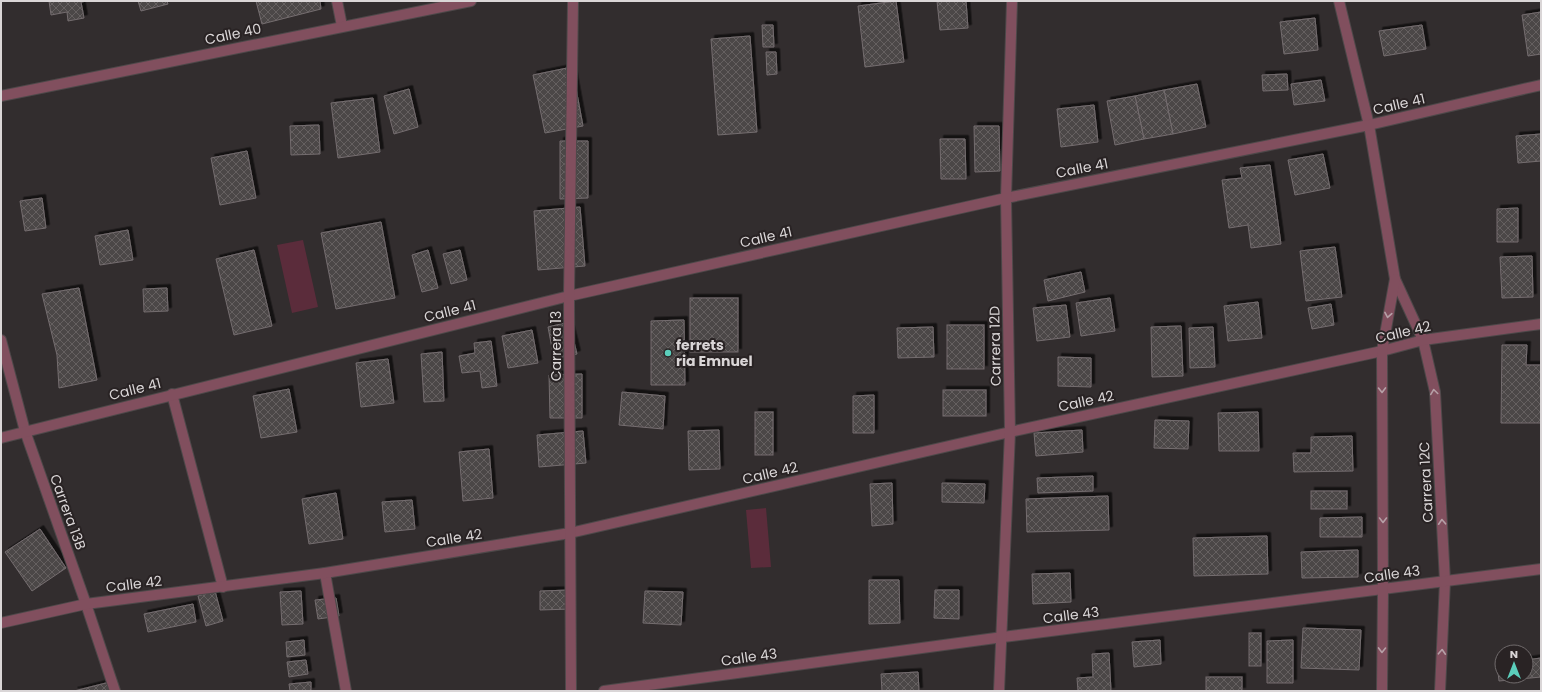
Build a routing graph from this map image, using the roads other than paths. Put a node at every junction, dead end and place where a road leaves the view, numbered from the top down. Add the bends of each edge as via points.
1 (337, 1) edge
2 (471, 1) edge
3 (573, 1) edge
4 (1012, 1) edge
5 (1339, 1) edge
6 (342, 26) junction
7 (1541, 85) edge
8 (1, 96) edge
9 (1369, 125) junction
10 (1006, 198) junction
11 (1395, 279) junction
12 (570, 296) junction
13 (1541, 324) edge
14 (1, 340) edge
15 (1423, 340) junction
16 (1382, 351) junction
17 (172, 394) junction
18 (25, 431) junction
19 (1010, 432) junction
20 (1, 438) edge
21 (570, 533) junction
22 (1541, 570) edge
23 (325, 573) junction
24 (1445, 581) junction
25 (223, 587) junction
26 (1383, 590) junction
27 (86, 604) junction
28 (1, 623) edge
29 (1003, 637) junction
30 (115, 691) edge
31 (346, 691) edge
32 (571, 691) edge
33 (604, 691) edge
34 (999, 691) edge
35 (1382, 691) edge
36 (1440, 691) edge

1 - 6 street
2 - 6 street, Calle 40
3 - 12 street, Carrera 13
4 - 10 street, Carrera 12D
5 - 9 street, Carrera 12C
6 - 8 street, Calle 40
7 - 9 street, Calle 41
9 - 10 street, Calle 41
9 - 11 street, Carrera 12C
10 - 12 street, Calle 41
10 - 19 street, Carrera 12D
11 - 15 street, Carrera 12C
11 -> 16 street, Carrera 12C
12 - 17 street, Calle 41
12 - 21 street, Carrera 13
13 - 15 street, Calle 42
14 - 18 street, Carrera 13B
15 - 16 street, Calle 42
24 -> 15 street, Carrera 12C via 1435,392
16 - 19 street, Calle 42
16 -> 26 street, Carrera 12C
17 - 18 street, Calle 41
17 - 25 street
18 - 20 street, Calle 41
18 - 27 street, Carrera 13B
19 - 21 street, Calle 42
19 - 29 street, Carrera 12D
21 - 23 street, Calle 42
21 - 32 street, Carrera 13
22 - 24 street, Calle 43
23 - 25 street, Calle 42
23 - 31 street
24 - 26 street, Calle 43
36 -> 24 street, Carrera 12C
25 - 27 street, Calle 42
26 - 29 street, Calle 43
26 -> 35 street, Carrera 12C
27 - 28 street, Calle 42
27 - 30 street, Carrera 13B
29 - 33 street, Calle 43
29 - 34 street, Carrera 12D

